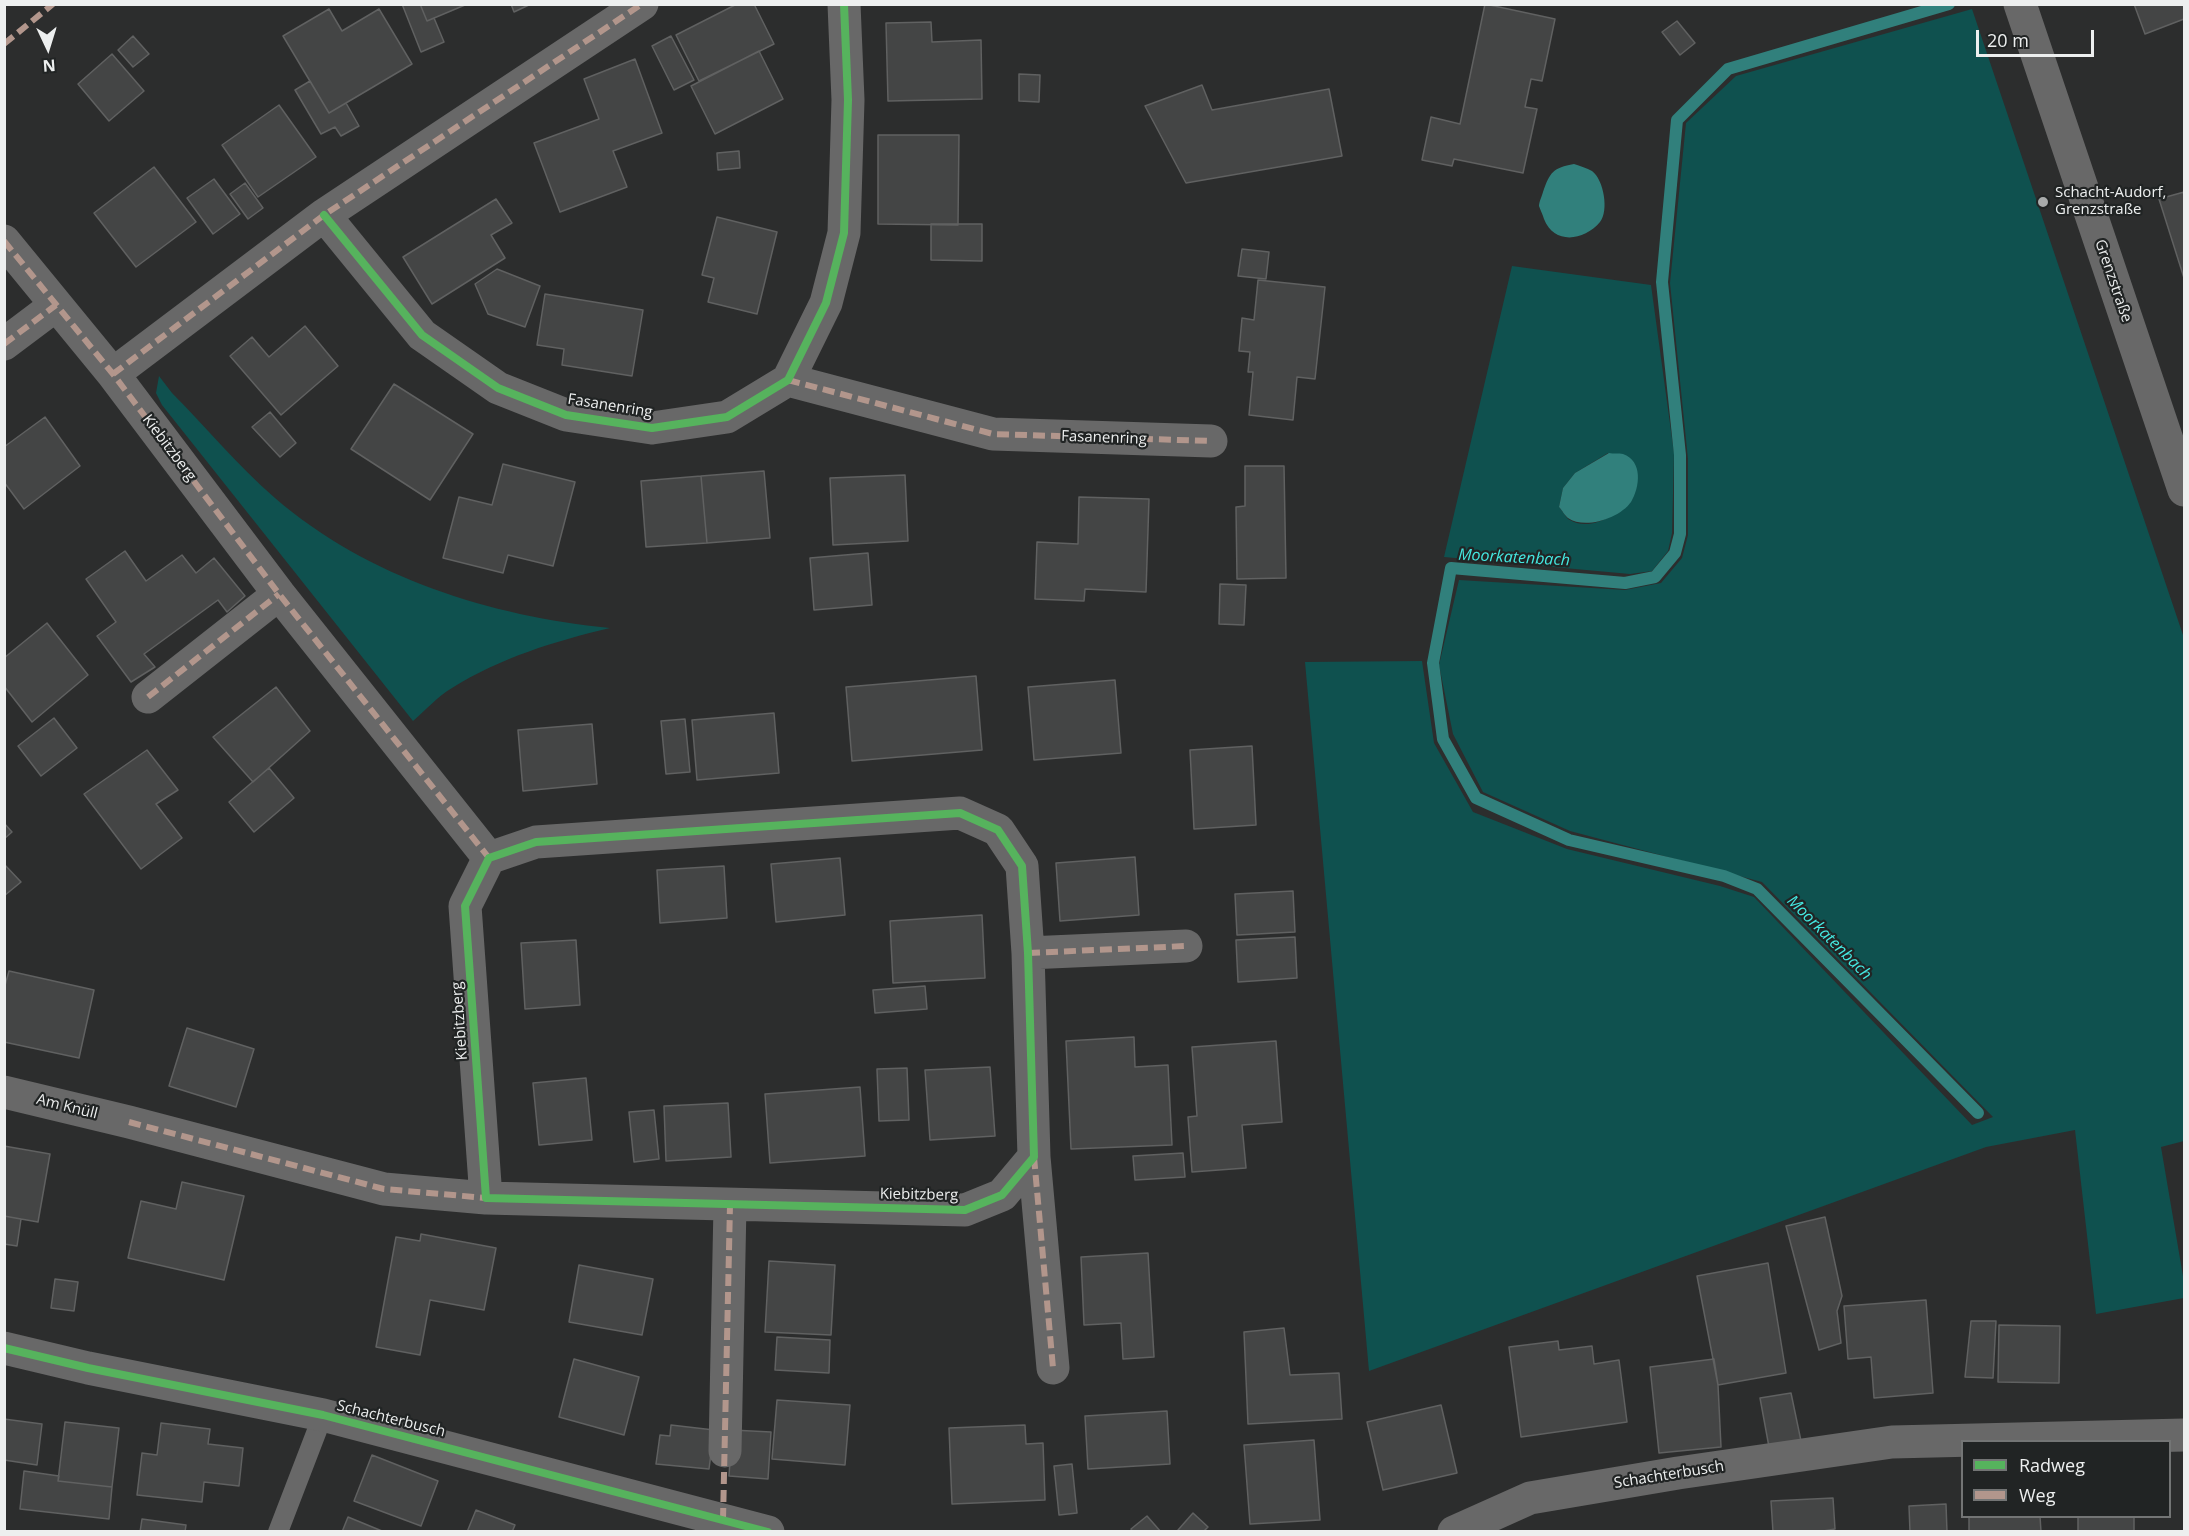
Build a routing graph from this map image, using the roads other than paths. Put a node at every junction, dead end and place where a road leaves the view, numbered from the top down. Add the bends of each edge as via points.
1 (642, 4) edge
2 (844, 4) edge
3 (2020, 4) edge
4 (324, 215) junction
5 (4, 241) edge
6 (56, 305) junction
7 (4, 344) edge
8 (113, 374) junction
9 (788, 380) junction
10 (1211, 441) dead end
11 (2184, 490) edge
12 (279, 594) junction
13 (148, 697) dead end
14 (489, 858) junction
15 (1186, 946) dead end
16 (1028, 953) junction
17 (4, 1092) edge
18 (129, 1122) joint
19 (1034, 1157) junction
20 (486, 1198) junction
21 (730, 1205) junction
22 (4, 1348) edge
23 (1053, 1368) dead end
24 (324, 1415) junction
25 (2184, 1435) edge
26 (1961, 1440) edge
27 (1975, 1440) edge
28 (725, 1451) dead end
29 (279, 1532) edge
30 (768, 1532) edge
31 (1454, 1532) edge

1 - 4 street
2 - 9 street via 848,111 844,232 826,303
3 - 11 street, Grenzstraße
4 - 8 street
4 - 9 street, Fasanenring via 422,335 498,388 566,415 652,428 727,417
5 - 6 street, Kiebitzberg
6 - 7 street
6 - 8 street, Kiebitzberg
8 - 12 street, Kiebitzberg
9 - 10 street, Fasanenring via 993,434
12 - 13 street
12 - 14 street, Kiebitzberg
14 - 16 street via 536,843 960,813 998,830 1022,866
14 - 20 street, Kiebitzberg via 465,906
15 - 16 street
16 - 19 street
17 - 18 street, Am Knüll
18 - 20 street, Kiebitzberg via 384,1189
19 - 21 street, Kiebitzberg via 1002,1195 965,1210
19 - 23 street
20 - 21 street, Kiebitzberg
21 - 28 street
22 - 24 street, Schachterbusch
24 - 29 lane
24 - 30 street, Schachterbusch
25 - 27 street, Schachterbusch
26 - 31 street, Schachterbusch via 1892,1442 1530,1498

